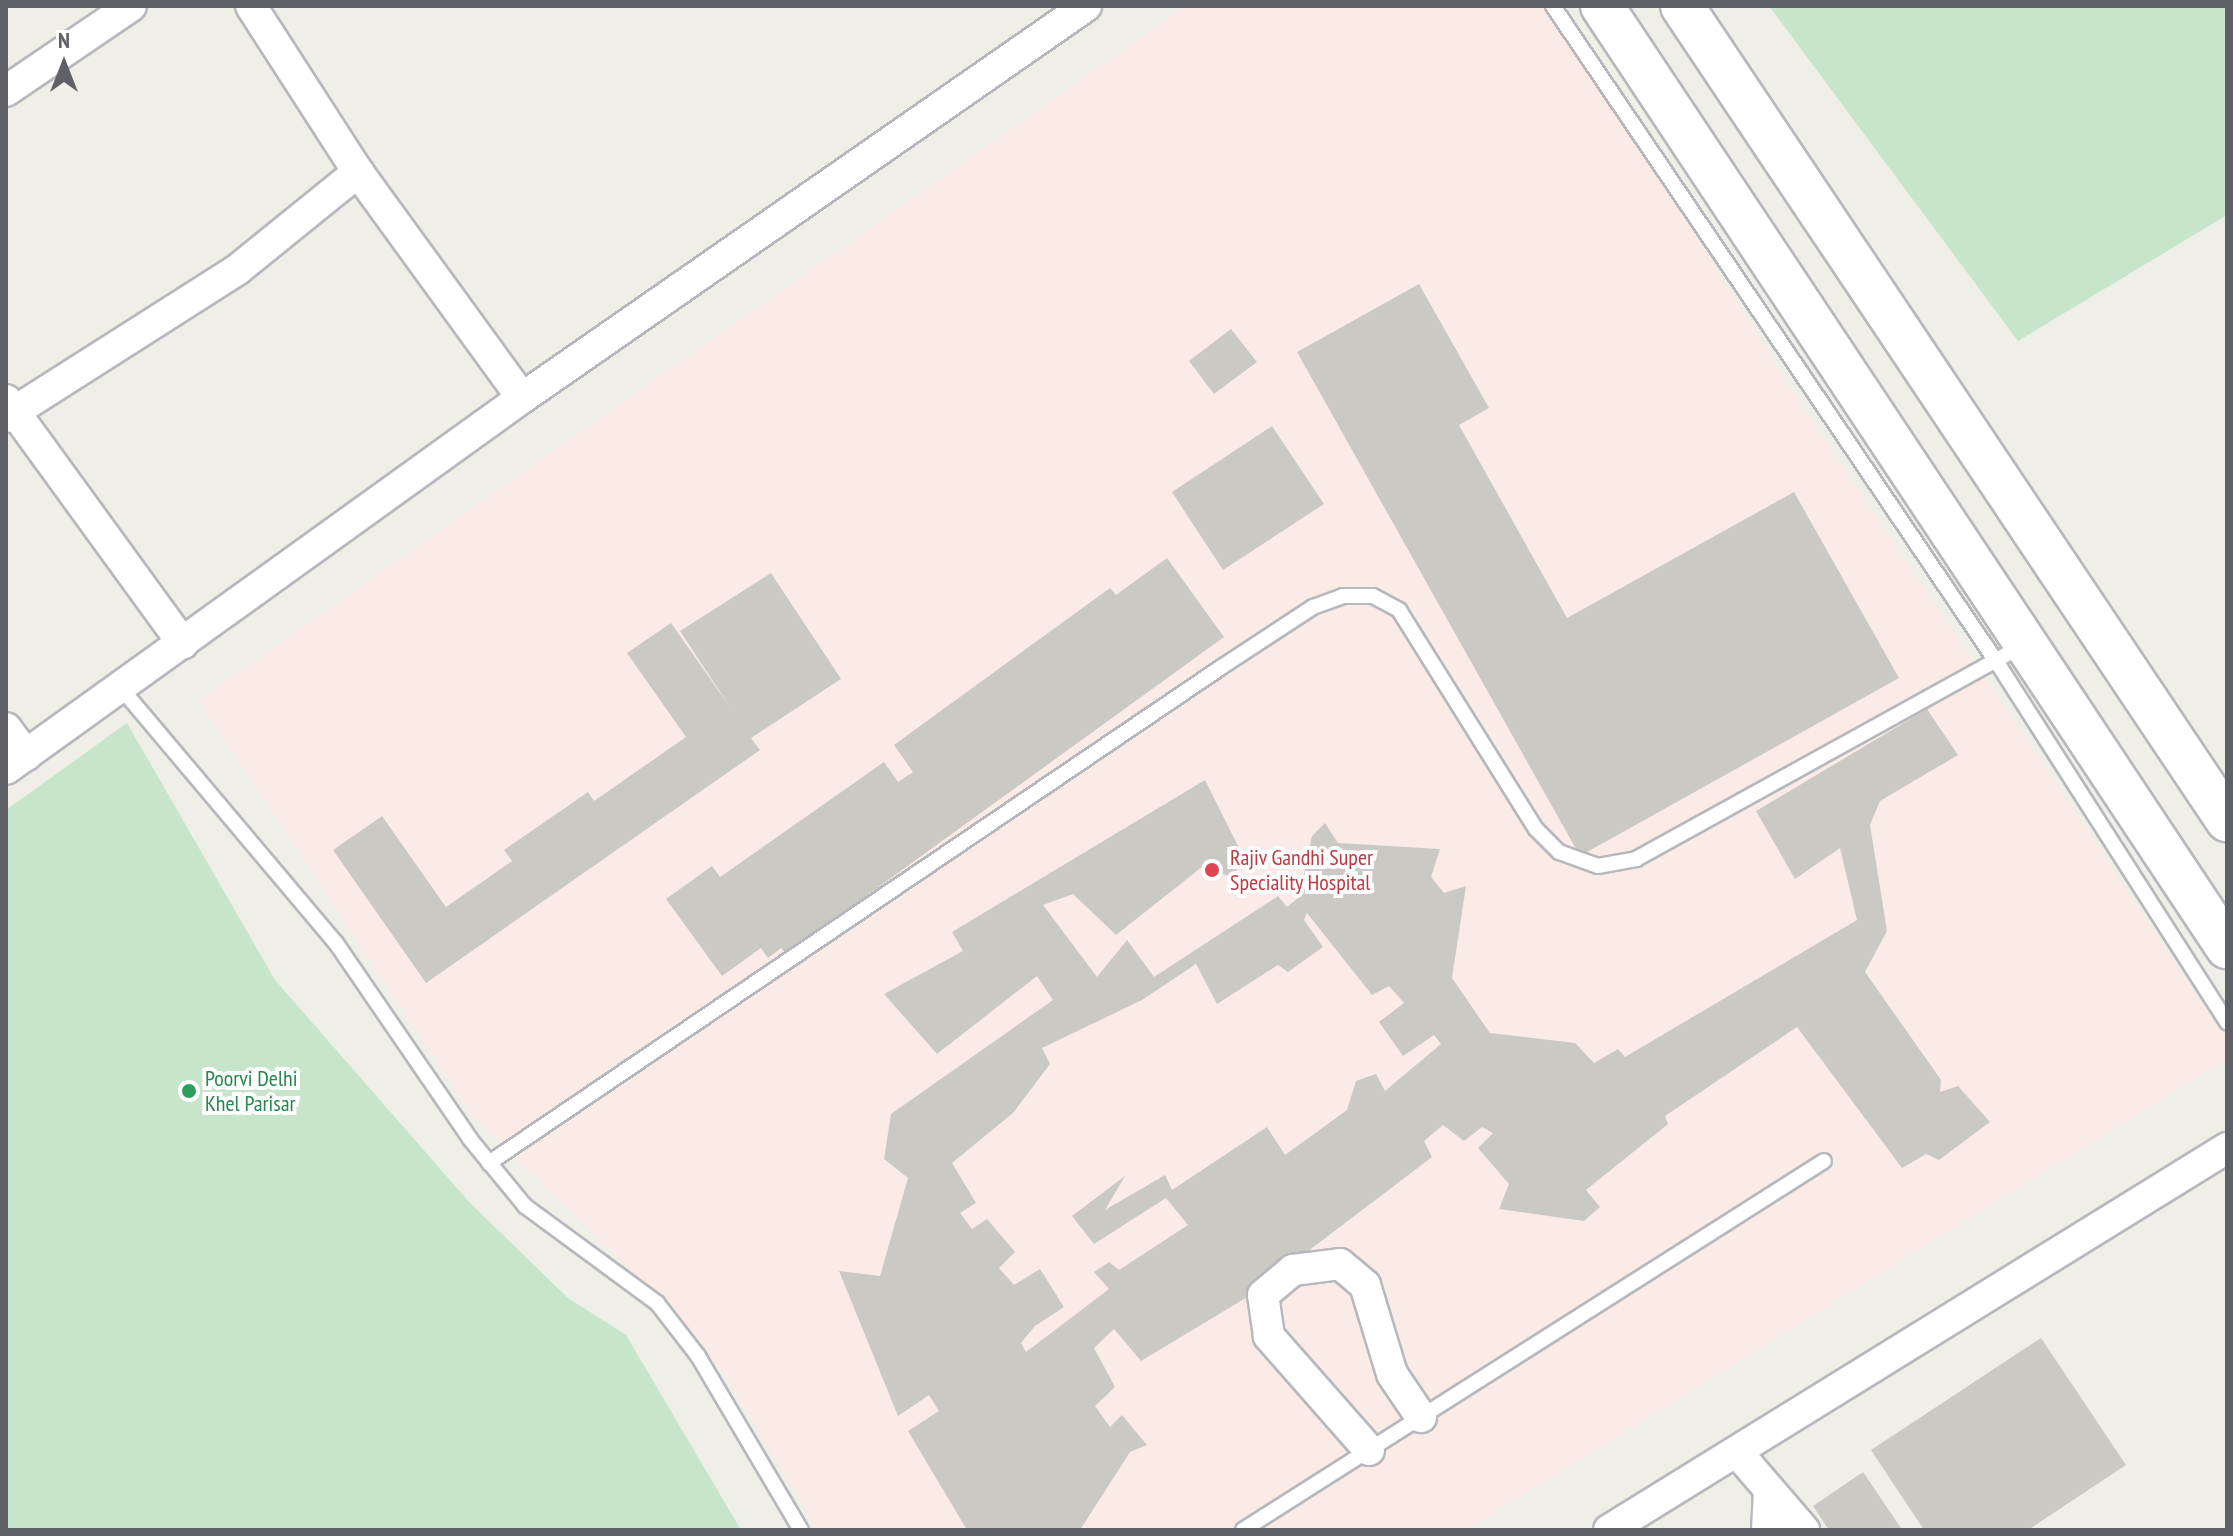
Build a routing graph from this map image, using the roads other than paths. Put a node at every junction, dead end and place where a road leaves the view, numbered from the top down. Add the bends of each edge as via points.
1 (131, 6) edge
2 (251, 6) edge
3 (1086, 6) edge
4 (1553, 6) edge
5 (1602, 6) edge
6 (1682, 6) edge
7 (6, 91) edge
8 (358, 172) junction
9 (522, 398) junction
10 (9, 410) edge
11 (183, 644) junction
12 (2011, 652) junction
13 (121, 688) junction
14 (6, 728) edge
15 (16, 762) edge
16 (2227, 820) edge
17 (2227, 947) edge
18 (2227, 1022) edge
19 (2227, 1148) edge
20 (1824, 1161) dead end
21 (489, 1163) junction
22 (1421, 1417) junction
23 (1369, 1450) junction
24 (1737, 1452) junction
25 (1769, 1490) junction
26 (801, 1530) edge
27 (1243, 1530) edge
28 (1609, 1530) edge
29 (1767, 1530) edge
30 (1804, 1530) edge

1 - 7 street
2 - 8 street
3 - 9 street
4 - 12 lane
5 - 12 main road
6 - 16 main road
8 - 9 street
8 - 10 street via 237,270
9 - 11 street
10 - 11 street
11 - 13 street
12 - 17 main road
12 - 18 lane
12 - 21 lane via 1636,859 1598,866 1559,852 1536,829 1399,610 1373,596 1343,596 1313,607 1220,668
13 - 15 street
13 - 21 lane via 336,943
14 - 15 street
19 - 24 street
20 - 22 lane
21 - 26 lane via 525,1206 657,1303 698,1356
22 - 23 lane
22 - 23 street via 1392,1374 1365,1285 1340,1264 1293,1270 1263,1295 1269,1336
23 - 27 lane
24 - 25 street
24 - 28 street
25 - 29 street
25 - 30 street

